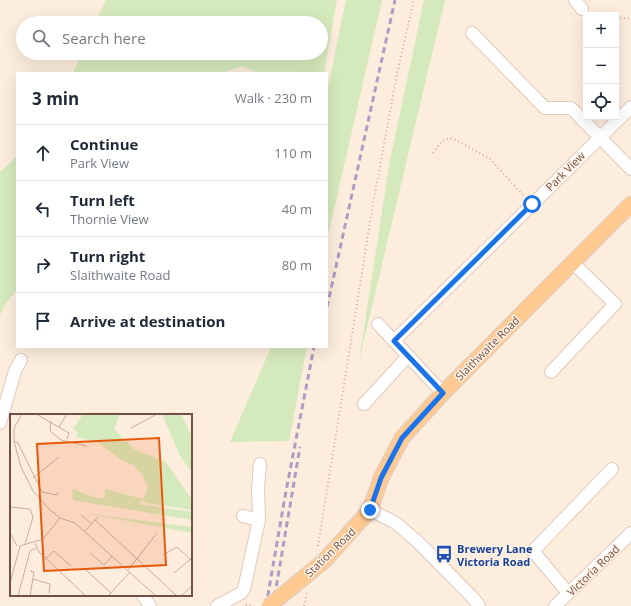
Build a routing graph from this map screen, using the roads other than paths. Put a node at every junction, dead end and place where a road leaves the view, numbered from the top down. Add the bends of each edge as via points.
1 (472, 34) dead end
2 (631, 107) edge
3 (600, 137) junction
4 (631, 169) edge
5 (631, 204) edge
6 (573, 263) junction
7 (378, 324) dead end
8 (394, 341) junction
9 (408, 356) junction
10 (21, 360) dead end
11 (551, 372) dead end
12 (443, 393) junction
13 (364, 404) dead end
14 (0, 422) edge
15 (260, 464) dead end
16 (612, 469) dead end
17 (370, 510) junction
18 (243, 516) dead end
19 (259, 520) junction
20 (631, 533) edge
21 (568, 593) junction
22 (144, 596) edge
23 (150, 606) edge
24 (217, 606) edge
25 (269, 606) edge
26 (479, 606) edge
27 (555, 606) edge

1 - 3 street via 546,108 571,108
2 - 3 street, Park View
3 - 4 street
3 - 8 street, Park View
5 - 6 main road, Slaithwaite Road
6 - 11 street via 615,304
6 - 12 main road, Slaithwaite Road
7 - 8 street
8 - 9 street
9 - 12 street
9 - 13 street
10 - 14 street via 15,371
12 - 17 main road, Slaithwaite Road via 402,438 381,478
15 - 19 street
16 - 21 street via 533,551
17 - 25 main road, Station Road, bridge
17 - 26 street via 396,523 420,544
18 - 19 street
19 - 24 street via 246,584 241,594
20 - 21 street, Victoria Road
21 - 27 street, Victoria Road
22 - 23 street

